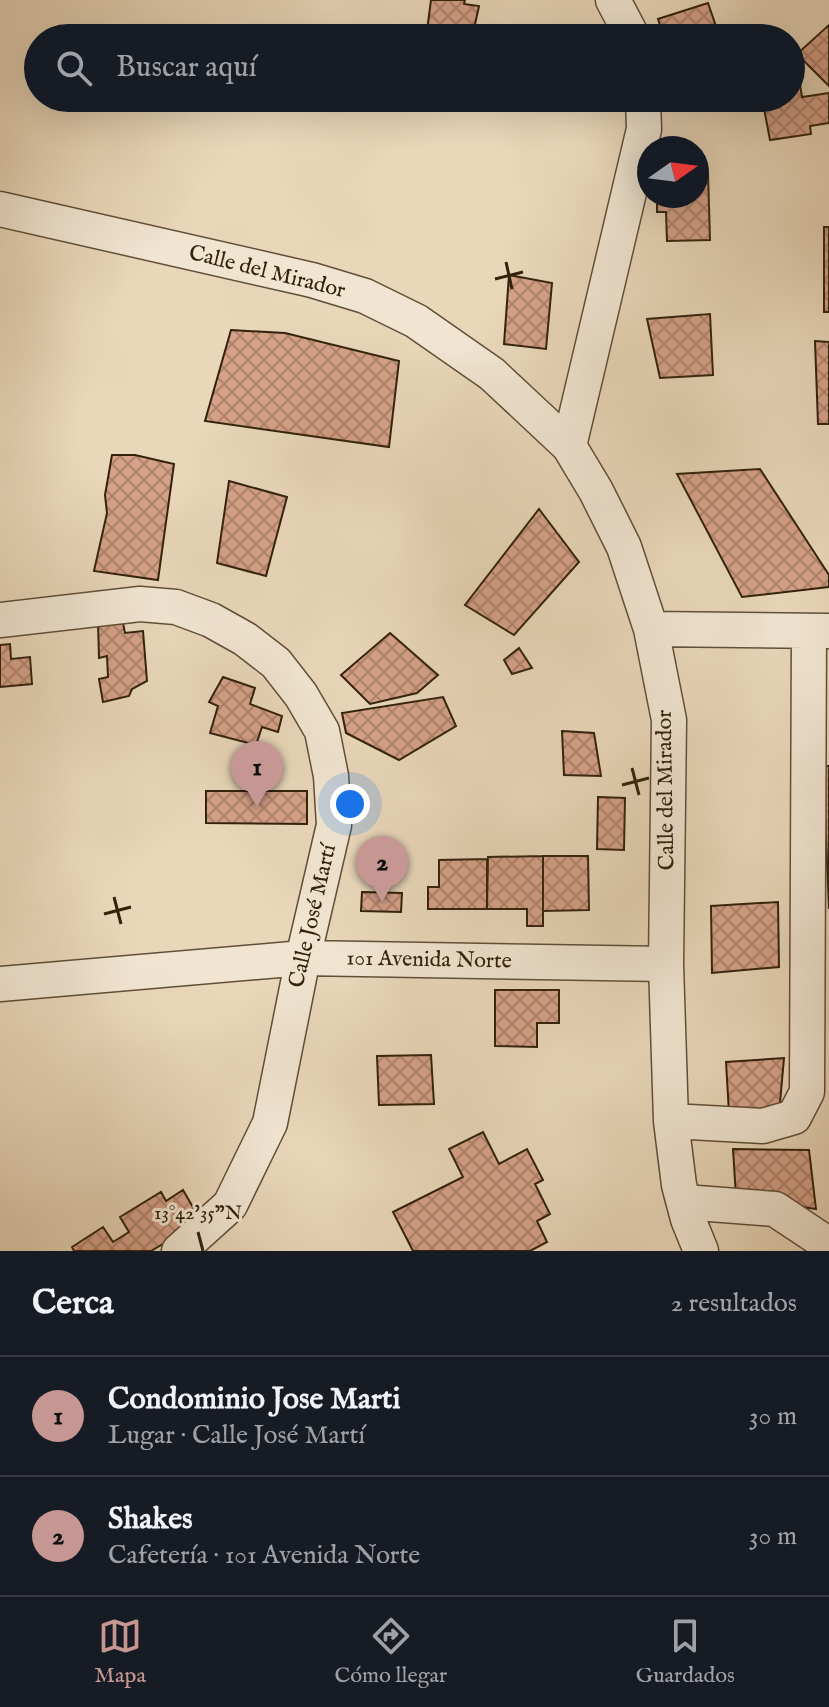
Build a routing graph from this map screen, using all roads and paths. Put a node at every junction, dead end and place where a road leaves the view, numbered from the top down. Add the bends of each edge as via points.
1 (613, 0) edge
2 (626, 24) edge
3 (643, 112) edge
4 (0, 209) edge
5 (569, 446) junction
6 (0, 620) edge
7 (651, 629) junction
8 (819, 631) edge
9 (303, 958) junction
10 (666, 964) junction
11 (0, 984) edge
12 (671, 1121) junction
13 (684, 1202) junction
14 (829, 1245) edge
15 (179, 1251) edge
16 (701, 1251) edge

1 - 2 street
3 - 5 street via 644,129
4 - 5 street, Calle del Mirador via 365,296 416,321 492,374
5 - 7 street, Calle del Mirador via 624,547
6 - 9 street, Calle José Martí via 140,604 176,607 245,639 276,663 322,731 331,776 334,825
7 - 8 street
7 - 10 street, Calle del Mirador via 669,720
8 - 12 street via 807,1092 794,1117 763,1126
9 - 10 street, 101 Avenida Norte
9 - 11 street, 101 Avenida Norte
9 - 15 street, Calle José Martí via 270,1123 230,1205
10 - 12 street, Calle del Mirador
12 - 13 street, Calle del Mirador
13 - 14 street via 775,1209
13 - 16 street, Calle del Mirador

